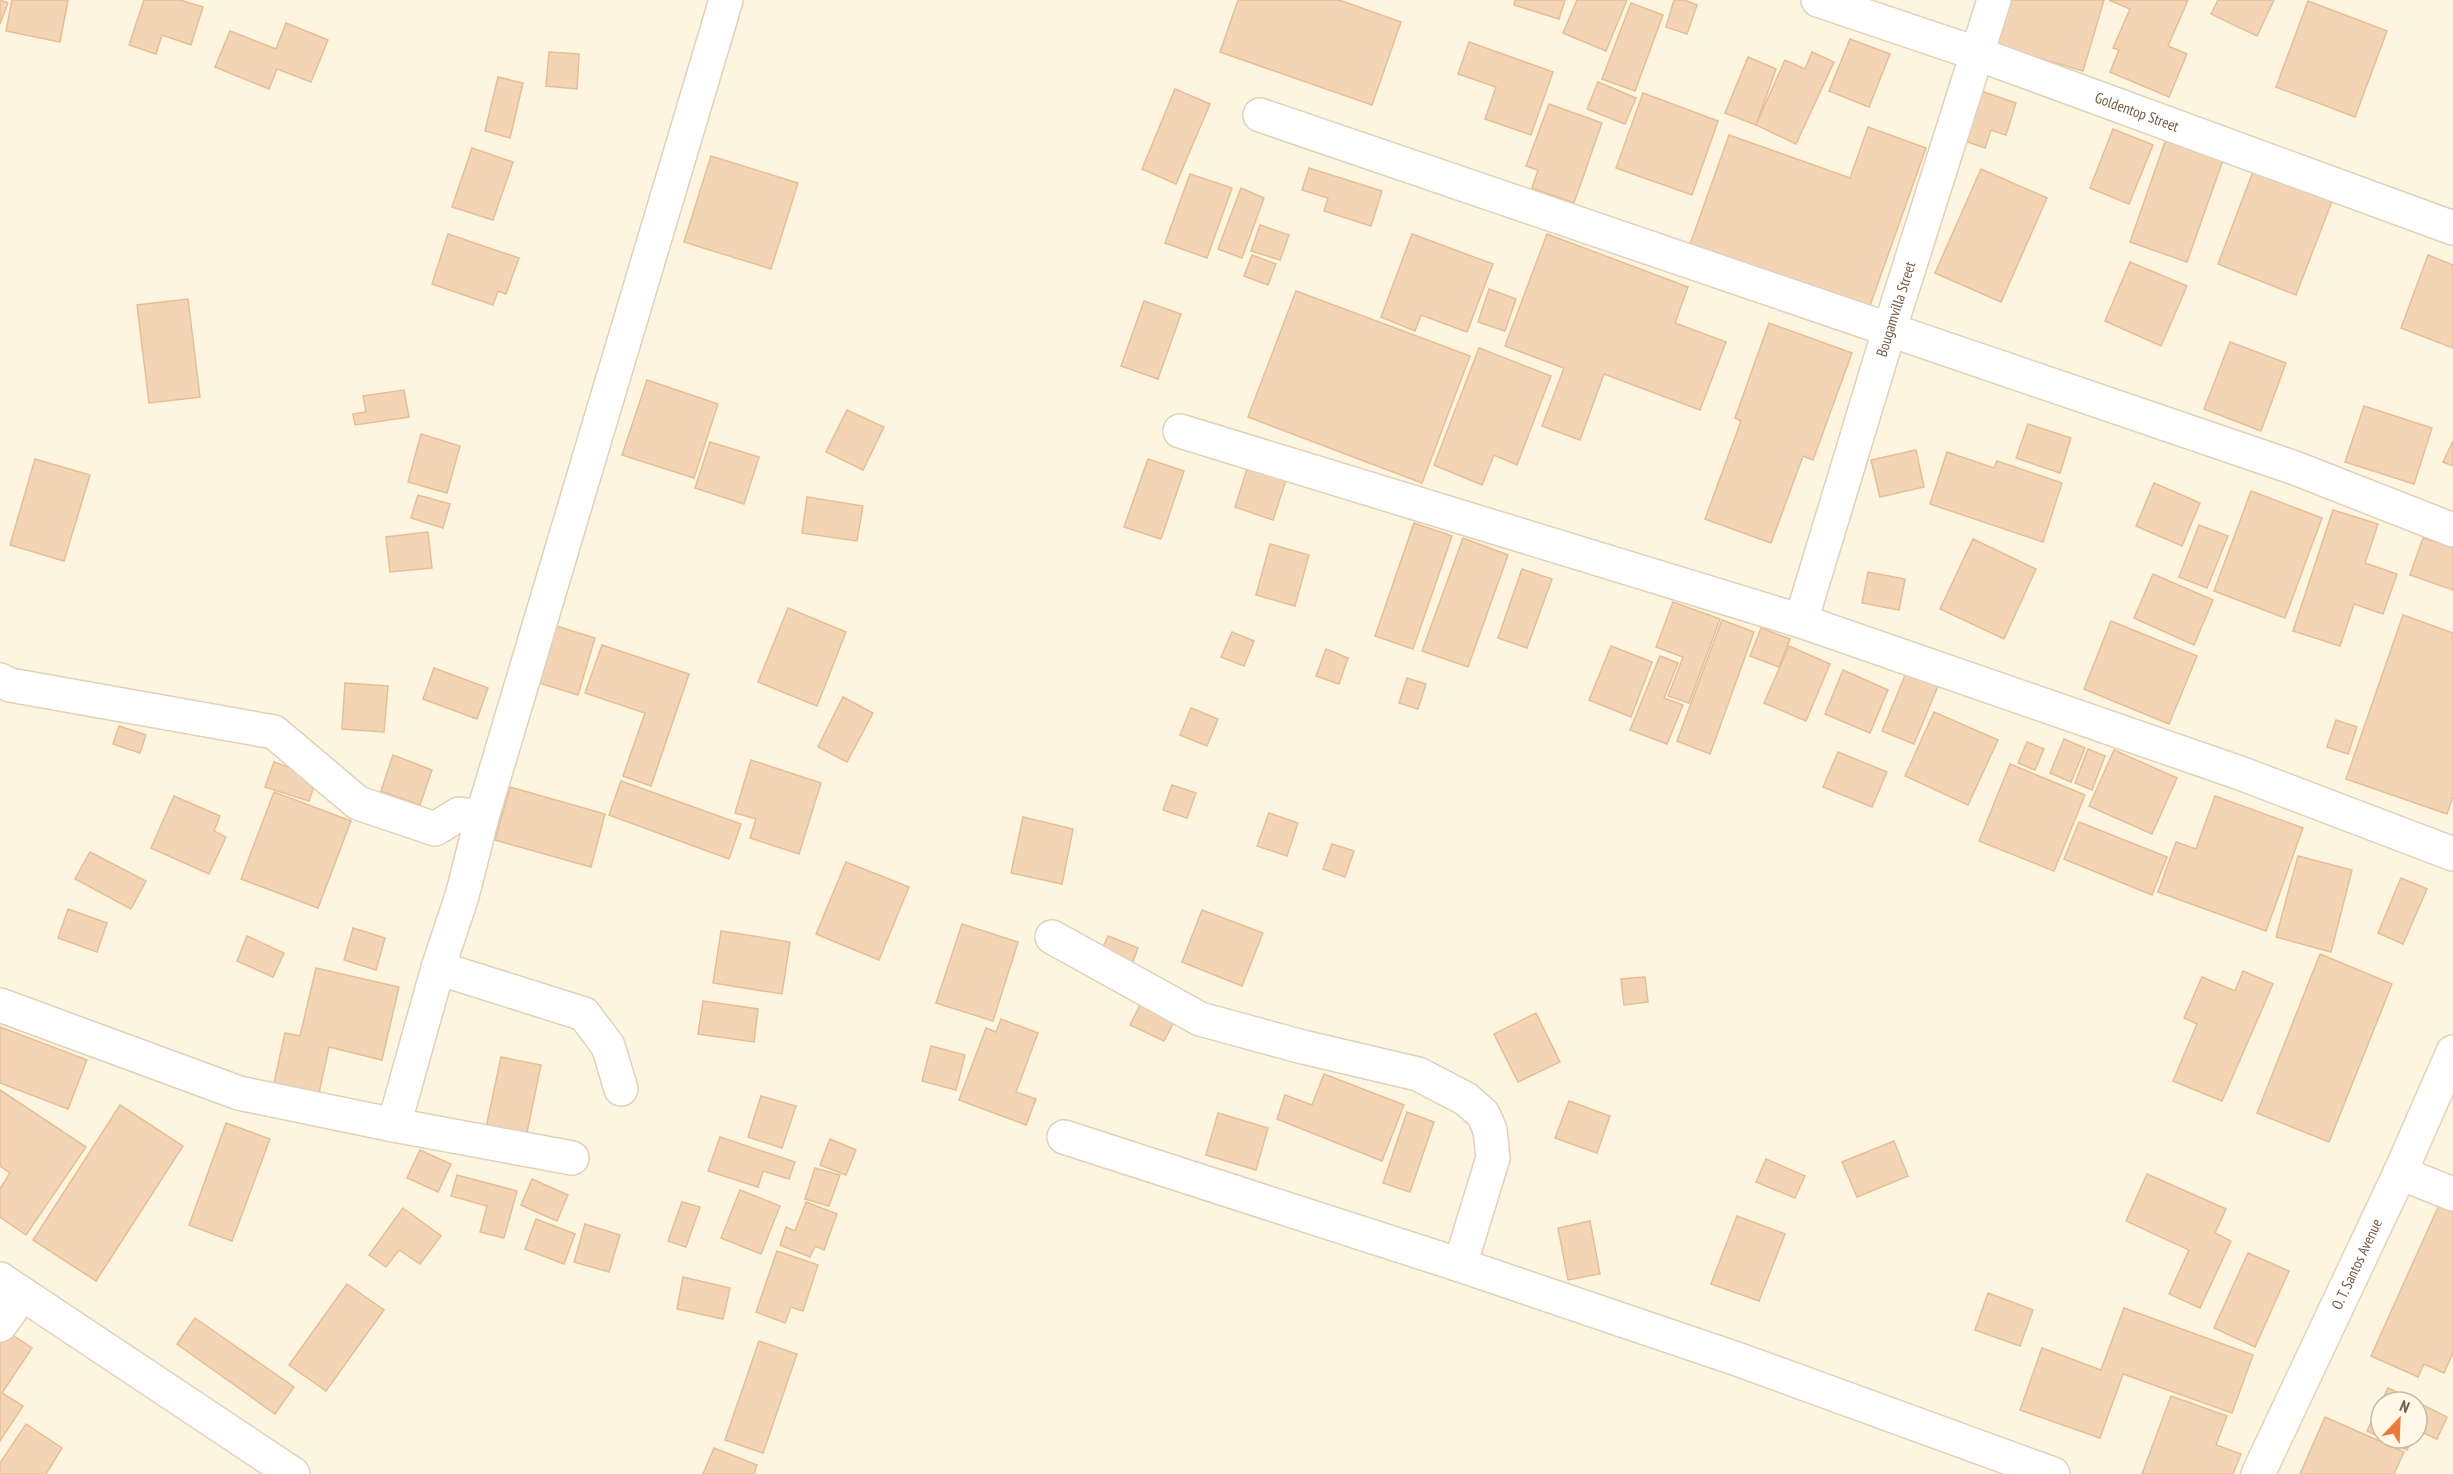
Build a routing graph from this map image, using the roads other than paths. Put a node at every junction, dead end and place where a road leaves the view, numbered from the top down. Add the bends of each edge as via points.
1 (726, 0) edge
2 (1818, 0) edge
3 (1994, 0) edge
4 (1978, 54) junction
5 (1260, 115) dead end
6 (2453, 228) edge
7 (1889, 331) junction
8 (1180, 431) dead end
9 (2453, 530) edge
10 (1801, 621) junction
11 (0, 680) edge
12 (482, 817) junction
13 (2453, 854) edge
14 (1052, 937) dead end
15 (438, 968) junction
16 (0, 1005) edge
17 (2453, 1052) edge
18 (621, 1089) dead end
19 (394, 1125) junction
20 (1064, 1137) dead end
21 (572, 1158) dead end
22 (2400, 1173) junction
23 (2453, 1194) edge
24 (1460, 1265) junction
25 (11, 1287) edge
26 (0, 1325) edge
27 (293, 1474) edge
28 (2053, 1474) edge
29 (2258, 1474) edge

1 - 12 street
2 - 4 street, Goldentop Street
3 - 4 street, Bougamvilla Street
4 - 6 street, Goldentop Street
4 - 7 street, Bougamvilla Street
5 - 7 street
7 - 9 street via 2295,468
7 - 10 street, Bougamvilla Street
8 - 10 street
10 - 13 street via 2240,773
11 - 12 street via 10,685 274,732 358,803 435,829 459,814
12 - 15 street
14 - 24 street via 1200,1019 1418,1074 1466,1099 1483,1114 1490,1130 1493,1158
15 - 18 street via 584,1014 608,1046
15 - 19 street
16 - 19 street via 239,1092
17 - 22 street, O. T. Santos Avenue
19 - 21 street
20 - 24 street
22 - 23 street
22 - 29 street, O. T. Santos Avenue
24 - 28 street via 1737,1359
25 - 26 street
25 - 27 street

